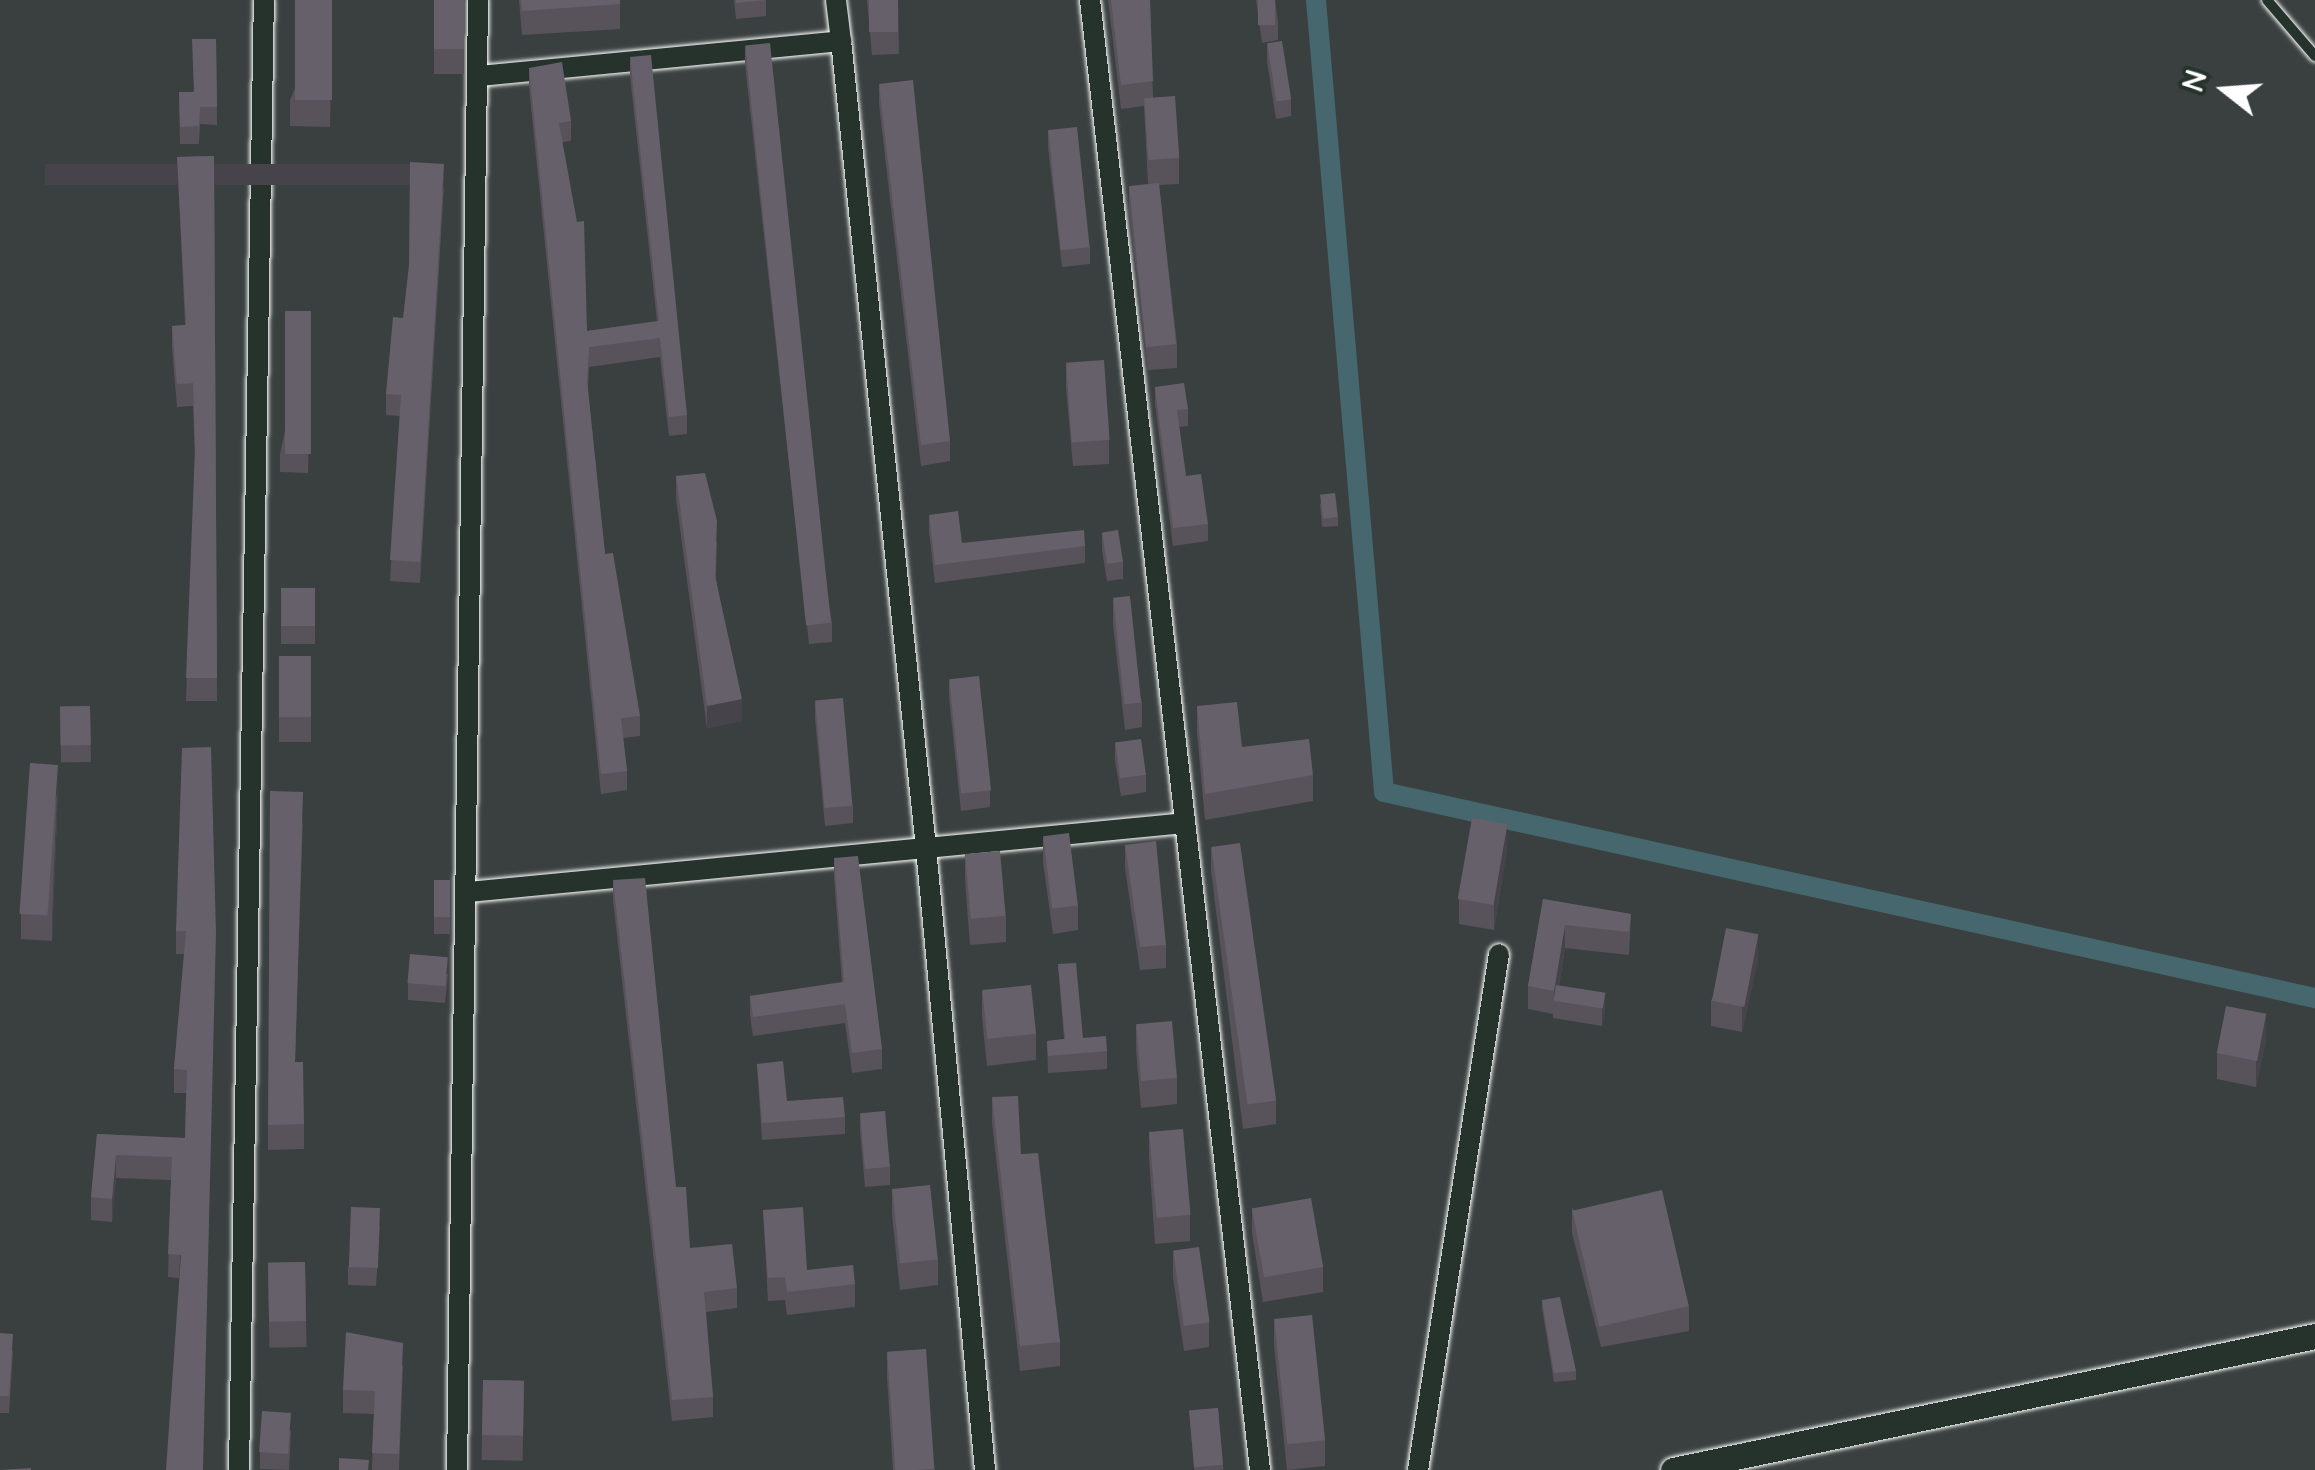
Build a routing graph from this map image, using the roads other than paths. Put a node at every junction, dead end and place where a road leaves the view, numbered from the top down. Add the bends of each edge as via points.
1 (264, 0) edge
2 (478, 0) edge
3 (836, 0) edge
4 (1090, 0) edge
5 (2267, 0) edge
6 (841, 40) junction
7 (2315, 56) edge
8 (479, 76) junction
9 (1185, 823) junction
10 (926, 848) junction
11 (468, 892) junction
12 (1499, 954) dead end
13 (2315, 1336) edge
14 (238, 1470) edge
15 (457, 1470) edge
16 (985, 1470) edge
17 (1260, 1470) edge
18 (1418, 1470) edge
19 (1672, 1470) edge

1 - 14 street
2 - 8 street
3 - 6 street
4 - 9 street
5 - 7 lane
6 - 8 street
6 - 10 street
8 - 11 street
9 - 10 street
9 - 17 street
10 - 11 street
10 - 16 street
11 - 15 street
12 - 18 street
13 - 19 street

